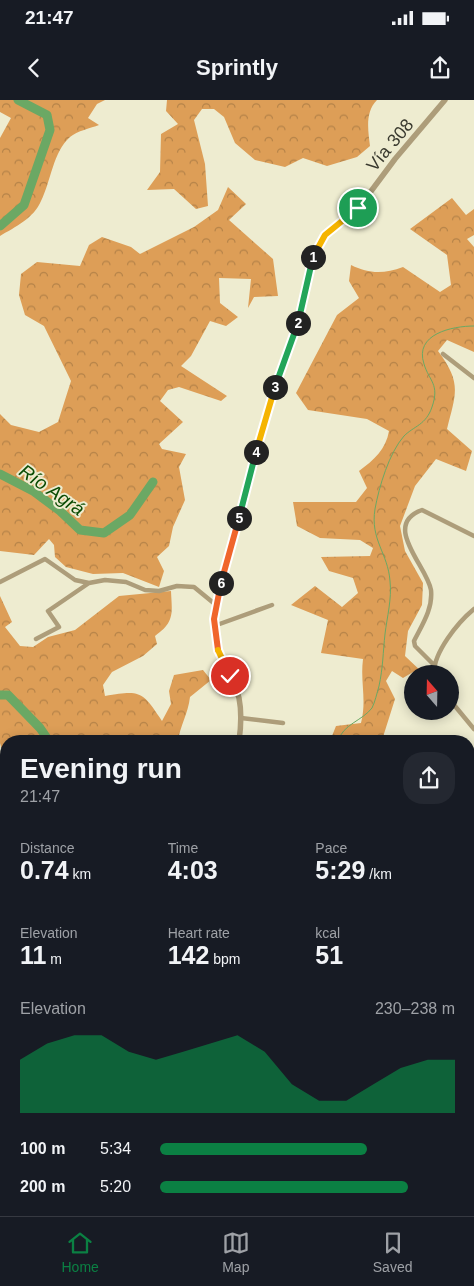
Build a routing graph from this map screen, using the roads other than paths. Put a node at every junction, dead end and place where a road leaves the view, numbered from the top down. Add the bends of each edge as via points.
1 (445, 100) edge
2 (444, 354) dead end
3 (474, 378) edge
4 (474, 536) edge
5 (0, 582) edge
6 (89, 582) junction
7 (216, 605) junction
8 (272, 605) dead end
9 (474, 609) edge
10 (214, 626) junction
11 (36, 639) dead end
12 (433, 664) joint
13 (459, 711) edge
14 (241, 718) junction
15 (283, 723) dead end
16 (474, 729) edge
17 (239, 735) edge

1 - 7 street, Vía 308 via 360,206 325,235 318,246 292,341 279,372
2 - 3 street
4 - 12 street via 422,510 414,513 407,523 409,547 431,590 430,612 414,641
5 - 6 street via 44,559 75,580
6 - 7 street via 126,582 145,590 159,591 177,586 194,587
6 - 11 street via 48,611 59,627
7 - 10 street, Vía 308
8 - 10 street
9 - 12 street via 461,620
10 - 14 street, Vía 308 via 217,647 239,699
13 - 16 street
14 - 15 street
14 - 17 street, Vía 308

